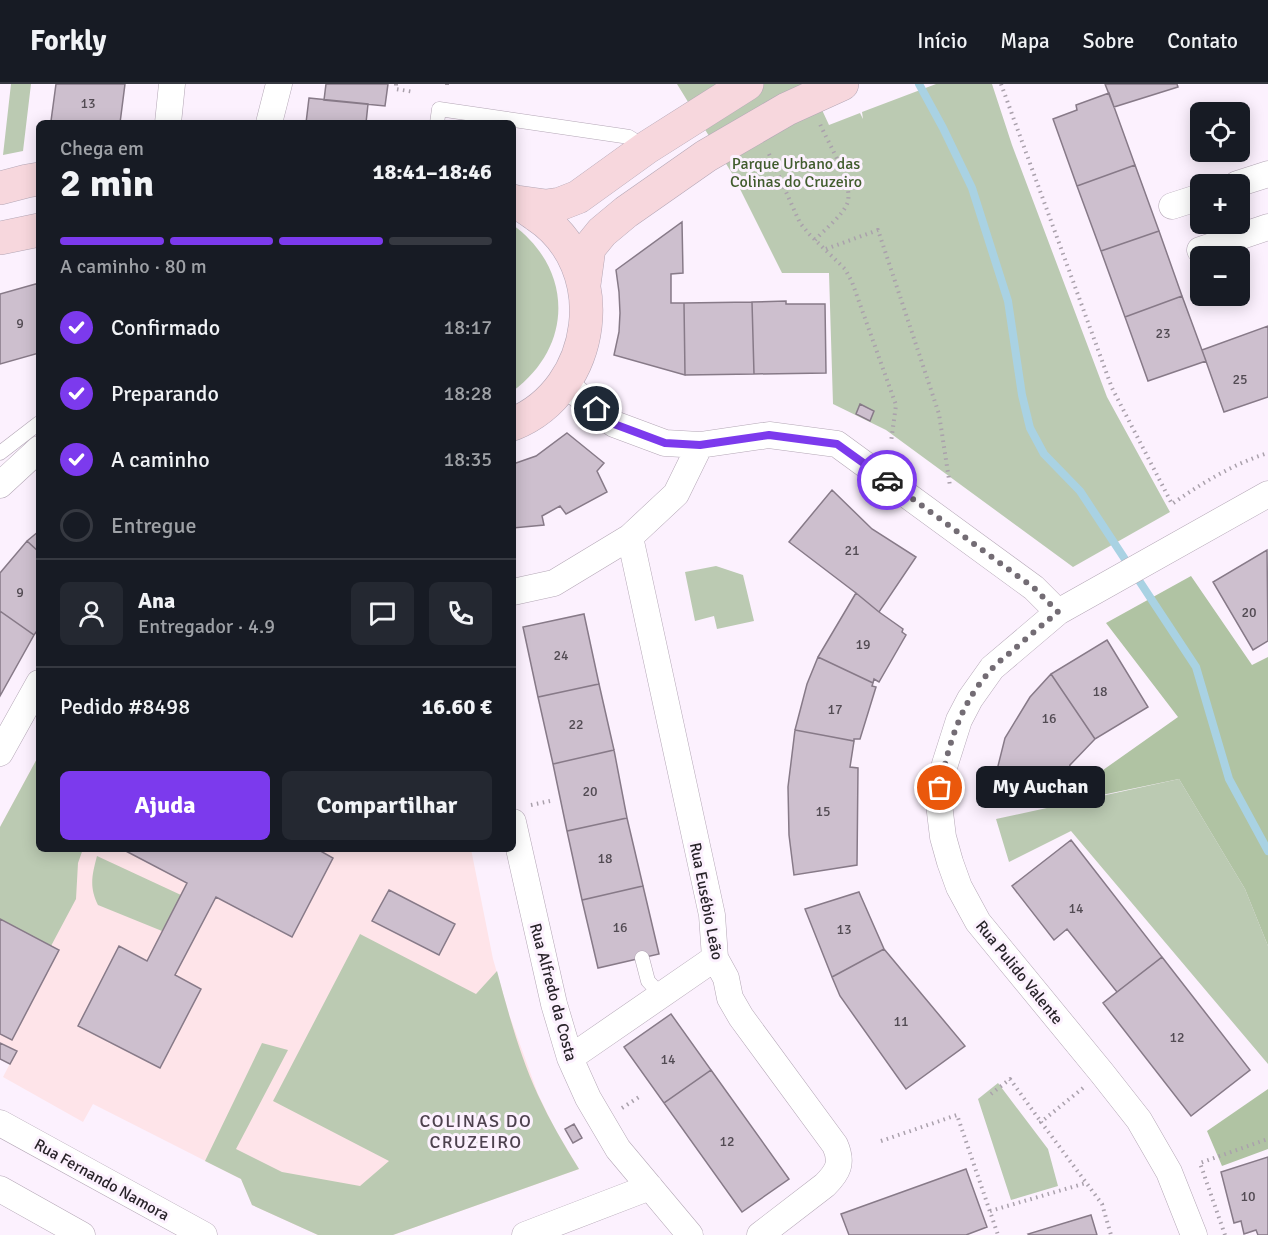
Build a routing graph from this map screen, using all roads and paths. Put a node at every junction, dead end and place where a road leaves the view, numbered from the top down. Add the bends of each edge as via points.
1 (172, 84) edge
2 (279, 84) edge
3 (396, 84) edge
4 (747, 84) edge
5 (842, 84) edge
6 (1001, 84) edge
7 (414, 92) dead end
8 (168, 120) edge
9 (270, 120) edge
10 (437, 120) edge
11 (818, 121) dead end
12 (646, 148) junction
13 (766, 148) dead end
14 (1268, 174) edge
15 (36, 179) edge
16 (1250, 180) edge
17 (0, 188) edge
18 (1190, 200) edge
19 (516, 201) edge
20 (516, 202) edge
21 (1172, 206) dead end
22 (1268, 226) edge
23 (36, 231) edge
24 (0, 238) edge
25 (815, 240) junction
26 (1211, 246) edge
27 (826, 249) junction
28 (584, 285) junction
29 (564, 383) junction
30 (516, 423) edge
31 (36, 425) edge
32 (891, 442) dead end
33 (700, 445) junction
34 (36, 452) edge
35 (0, 453) edge
36 (1268, 453) edge
37 (0, 485) edge
38 (950, 486) dead end
39 (1268, 494) edge
40 (630, 537) junction
41 (516, 591) edge
42 (1058, 612) junction
43 (36, 688) edge
44 (0, 753) edge
45 (516, 835) edge
46 (642, 958) dead end
47 (715, 958) junction
48 (661, 995) junction
49 (570, 1058) junction
50 (1102, 1073) junction
51 (991, 1094) dead end
52 (1041, 1122) junction
53 (0, 1123) edge
54 (1268, 1139) edge
55 (881, 1141) dead end
56 (1086, 1183) junction
57 (650, 1187) junction
58 (0, 1189) edge
59 (990, 1211) junction
60 (82, 1235) edge
61 (204, 1235) edge
62 (525, 1235) edge
63 (690, 1235) edge
64 (760, 1235) edge
65 (998, 1235) edge
66 (1111, 1235) edge
67 (1194, 1235) edge
68 (1225, 1235) edge

1 - 8 street
2 - 9 street
3 - 7 path via 396,89
4 - 12 main road
5 - 28 main road via 787,109 706,156 626,212 589,248
6 - 36 path via 1112,388 1172,504 1213,477
10 - 12 lane via 439,108 629,137
11 - 25 path via 847,183 849,196 843,211
12 - 19 main road via 578,197 546,206
13 - 25 path via 800,223
14 - 16 street
15 - 17 main road
18 - 21 street
20 - 28 main road via 545,221 561,238 574,257
22 - 26 street
23 - 24 main road
25 - 27 path
27 - 32 path via 852,282 896,405
27 - 38 path via 878,230 939,414
28 - 29 main road via 587,315 583,344
29 - 30 main road via 552,399
29 - 33 street via 614,424 665,443
31 - 35 lane
33 - 40 street via 676,494
33 - 42 street via 769,435 837,444 1034,588
34 - 37 street
39 - 42 street, Rua Pulido Valente
40 - 41 street via 554,583
40 - 47 street, Rua Eusébio Leão via 712,915
42 - 50 street, Rua Pulido Valente via 992,668 970,699 945,764 940,820 959,887 978,922
43 - 44 street
45 - 49 street, Rua Alfredo da Costa via 554,1005
46 - 48 lane via 648,981
47 - 48 street
47 - 64 street, Rua Eusébio Leão via 741,1017 839,1154 834,1176
48 - 49 street
49 - 57 street, Rua Alfredo da Costa via 601,1122
50 - 52 path
50 - 67 street, Rua Pulido Valente via 1139,1120 1169,1172
51 - 52 path via 1010,1079
52 - 56 path
53 - 61 street, Rua Fernando Namora
54 - 68 path via 1200,1163
55 - 59 path via 957,1115
56 - 59 path
56 - 66 path via 1101,1204
57 - 62 street
57 - 63 street, Rua Alfredo da Costa
58 - 60 street
59 - 65 path

